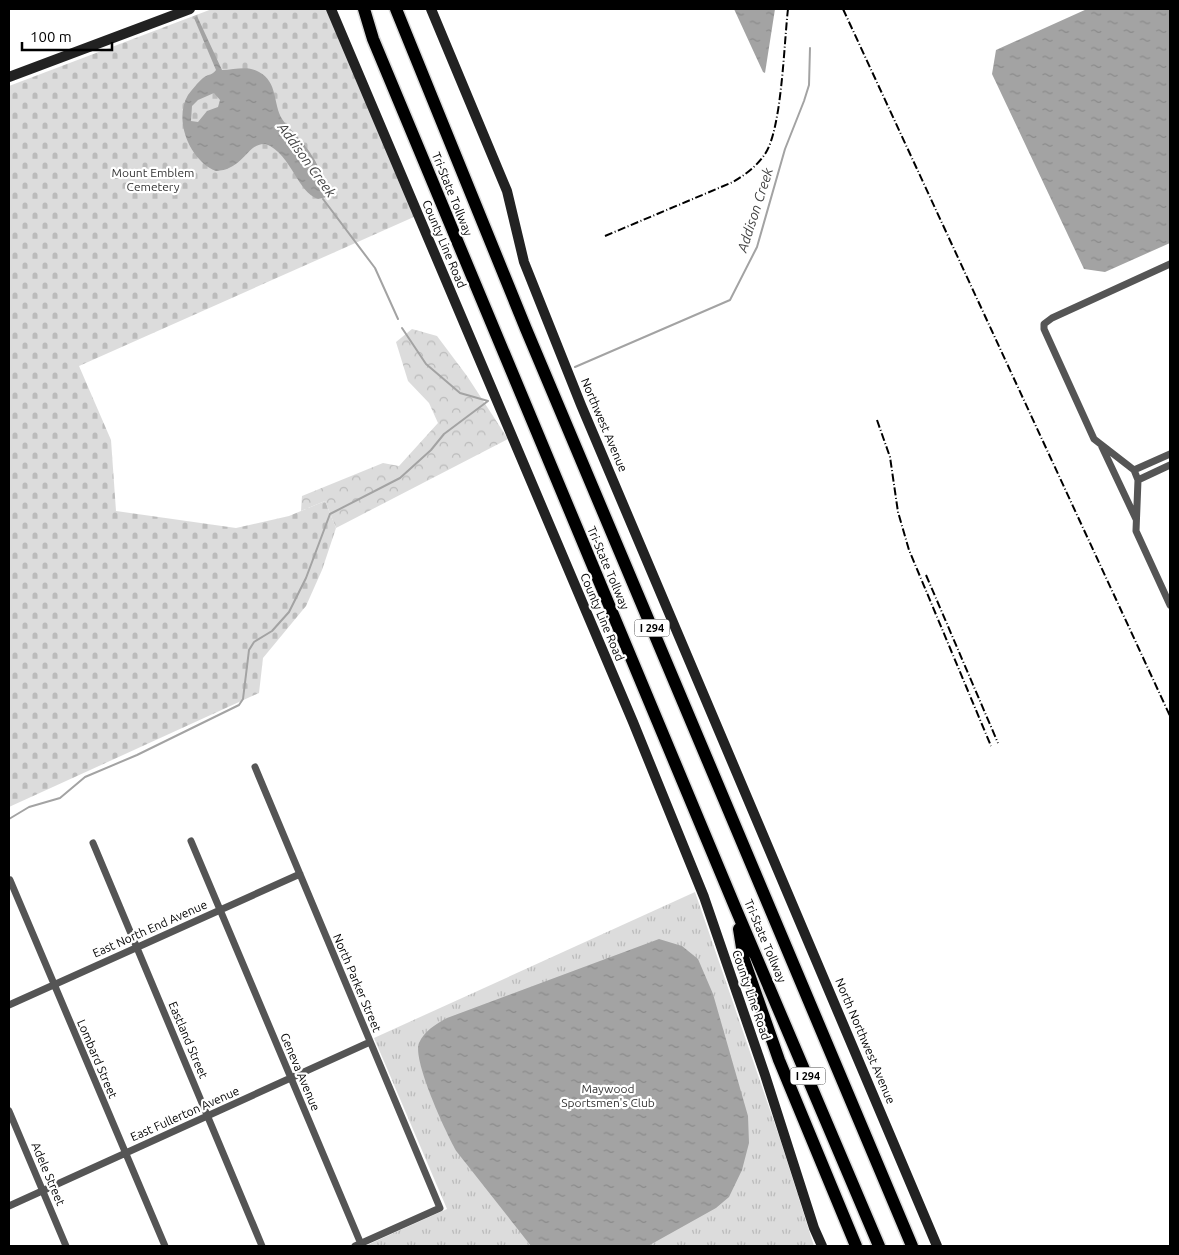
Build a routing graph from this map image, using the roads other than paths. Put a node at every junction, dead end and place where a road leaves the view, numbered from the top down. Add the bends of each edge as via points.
1 (190, 9) edge
2 (331, 9) edge
3 (364, 9) edge
4 (396, 9) edge
5 (431, 9) edge
6 (9, 77) edge
7 (1170, 264) edge
8 (1101, 444) junction
9 (1170, 454) edge
10 (1170, 465) edge
11 (1134, 470) junction
12 (1138, 480) junction
13 (1136, 521) junction
14 (1170, 605) edge
15 (255, 767) dead end
16 (191, 841) dead end
17 (93, 843) dead end
18 (769, 846) joint
19 (300, 874) junction
20 (10, 880) edge
21 (735, 907) junction
22 (219, 910) junction
23 (137, 947) junction
24 (54, 984) junction
25 (9, 1005) edge
26 (370, 1042) junction
27 (291, 1078) junction
28 (9, 1111) edge
29 (208, 1116) junction
30 (125, 1154) junction
31 (43, 1191) junction
32 (9, 1206) edge
33 (358, 1245) edge
34 (66, 1246) edge
35 (164, 1246) edge
36 (262, 1246) edge
37 (822, 1246) edge
38 (856, 1246) edge
39 (879, 1246) edge
40 (912, 1246) edge
41 (937, 1246) edge

1 - 6 street
2 - 37 street, County Line Road via 704,897
3 - 21 highway, Tri-State Tollway / I 294 via 373,39 438,199
4 - 40 highway, Tri-State Tollway / I 294 via 530,338
5 - 18 street, Northwest Avenue via 507,191 524,262 578,396
7 - 8 street via 1044,324 1045,333 1094,439
8 - 11 street
8 - 13 street
9 - 11 street
10 - 12 street
11 - 12 street
12 - 13 street
13 - 14 street via 1136,531
15 - 19 street, North Parker Street
16 - 22 street, Geneva Avenue
17 - 23 street, Eastland Street
18 - 41 street, North Northwest Avenue
19 - 22 street, East North End Avenue
19 - 26 street, North Parker Street
20 - 24 street, Lombard Street
21 - 38 highway via 744,960 779,1060
21 - 39 highway, Tri-State Tollway / I 294
22 - 23 street, East North End Avenue
22 - 27 street, Geneva Avenue
23 - 24 street, East North End Avenue
23 - 29 street, Eastland Street
24 - 25 street, East North End Avenue
24 - 30 street, Lombard Street
26 - 27 street, East Fullerton Avenue
26 - 33 street, North Parker Street via 440,1208
27 - 29 street, East Fullerton Avenue
27 - 33 street, Geneva Avenue
28 - 31 street, Adele Street
29 - 30 street, East Fullerton Avenue
29 - 36 street, Eastland Street
30 - 31 street, East Fullerton Avenue
30 - 35 street, Lombard Street
31 - 32 street, East Fullerton Avenue
31 - 34 street, Adele Street

